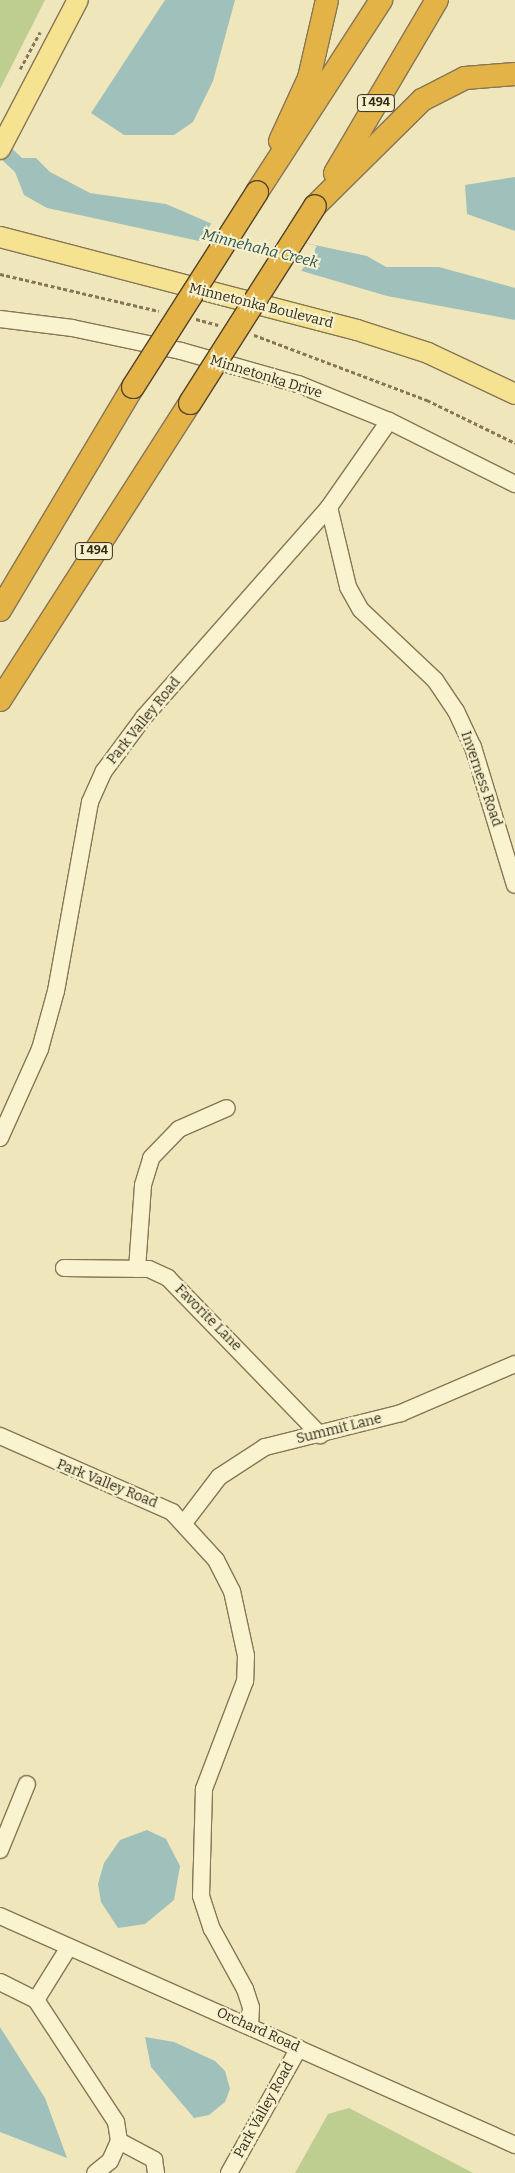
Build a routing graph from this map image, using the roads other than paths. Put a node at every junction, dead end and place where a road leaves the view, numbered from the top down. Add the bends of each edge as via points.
1 (78, 0) edge
2 (327, 0) edge
3 (381, 0) edge
4 (437, 0) edge
5 (515, 74) edge
6 (0, 148) edge
7 (257, 192) junction
8 (315, 206) junction
9 (0, 237) edge
10 (0, 319) edge
11 (515, 394) edge
12 (389, 420) junction
13 (515, 484) edge
14 (329, 507) junction
15 (0, 610) edge
16 (0, 700) edge
17 (515, 885) edge
18 (227, 1108) dead end
19 (0, 1138) edge
20 (64, 1268) dead end
21 (137, 1269) junction
22 (515, 1364) edge
23 (320, 1435) junction
24 (0, 1436) edge
25 (184, 1523) junction
26 (27, 1784) dead end
27 (0, 1850) edge
28 (0, 1916) edge
29 (69, 1947) junction
30 (0, 1982) edge
31 (36, 2000) junction
32 (250, 2026) junction
33 (299, 2048) junction
34 (119, 2141) junction
35 (515, 2145) edge
36 (95, 2173) edge
37 (156, 2173) edge
38 (229, 2173) edge

1 - 6 main road
2 - 7 highway via 309,78
3 - 7 highway
4 - 8 highway, I 494
5 - 8 highway via 465,78 422,100
7 - 15 highway, bridge via 133,387
8 - 16 highway, I 494, bridge
9 - 11 main road, Minnetonka Boulevard via 357,330 428,353
10 - 12 street, Minnetonka Drive via 72,328 190,354 298,384
12 - 13 street, Minnetonka Drive
12 - 14 street, Park Valley Road
14 - 17 street, Inverness Road via 348,587 361,610 435,680 456,711 473,747
14 - 19 street, Park Valley Road via 144,717 104,771 90,802 58,983 40,1049
18 - 21 street via 179,1129 151,1158 142,1192
20 - 21 street, Favorite Lane
21 - 23 street, Favorite Lane via 168,1278 184,1291
22 - 23 street, Summit Lane via 401,1413
23 - 25 street, Summit Lane via 265,1448 241,1460 200,1496
24 - 25 street, Park Valley Road via 159,1504
25 - 32 street, Park Valley Road via 216,1560 232,1591 246,1656 242,1696 204,1789 201,1896 212,1929 251,2007
26 - 27 street
28 - 29 street, Orchard Road
29 - 31 street
29 - 32 street, Orchard Road
30 - 31 street
31 - 34 street via 91,2079 116,2122
32 - 33 street, Orchard Road
33 - 35 street, Orchard Road
33 - 38 street, Park Valley Road
34 - 36 street via 110,2161
34 - 37 street via 154,2160

